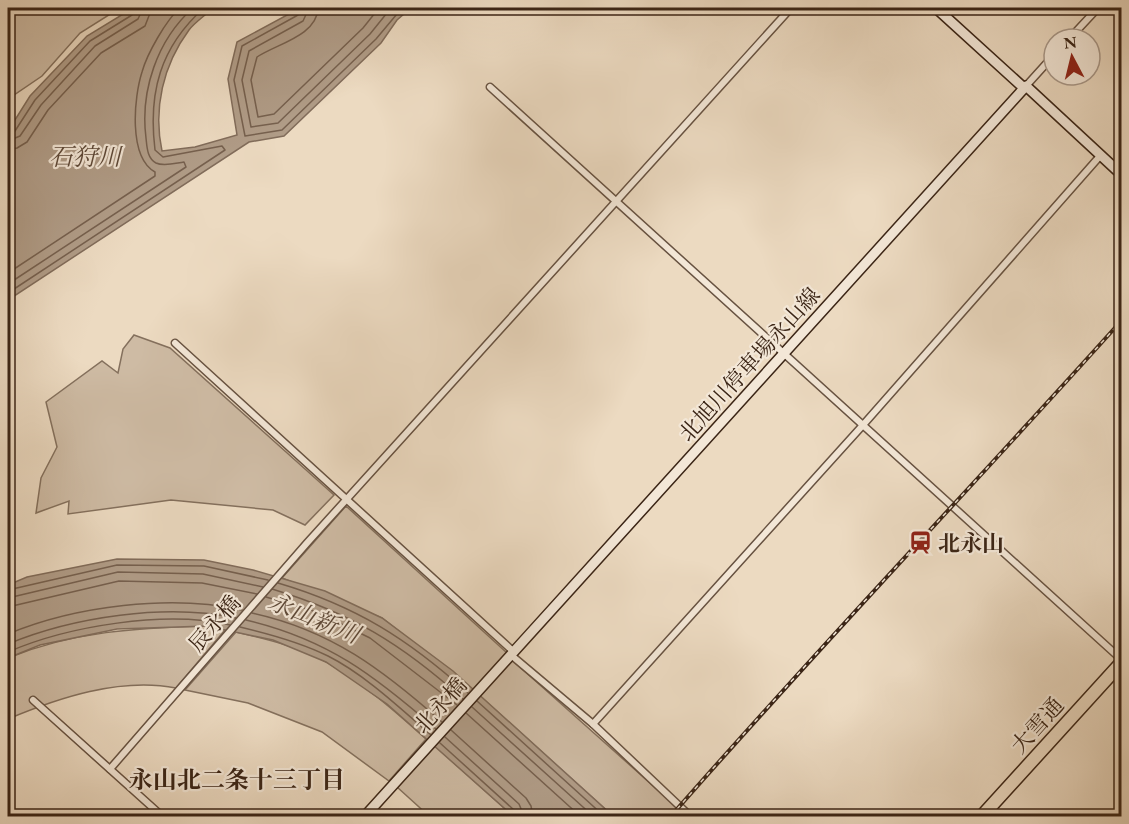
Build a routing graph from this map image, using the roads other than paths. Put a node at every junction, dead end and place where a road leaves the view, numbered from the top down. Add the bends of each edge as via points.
1 (791, 8) edge
2 (936, 8) edge
3 (1098, 8) edge
4 (1080, 27) edge
5 (1042, 68) edge
6 (490, 87) dead end
7 (1025, 87) junction
8 (1100, 156) junction
9 (1122, 175) edge
10 (616, 201) junction
11 (175, 344) dead end
12 (784, 354) junction
13 (863, 425) junction
14 (347, 500) junction
15 (513, 654) junction
16 (1122, 661) edge
17 (502, 666) joint
18 (33, 700) dead end
19 (593, 724) junction
20 (110, 769) junction
21 (162, 816) edge
22 (365, 816) edge
23 (690, 816) edge
24 (982, 816) edge

1 - 10 street, 辰永橋
2 - 7 main road
3 - 4 street
5 - 7 street
6 - 10 street
7 - 8 main road
7 - 12 main road, 北旭川停車場永山線
8 - 9 main road
8 - 13 street
10 - 12 street
10 - 14 street, 辰永橋
11 - 14 street
12 - 13 street
12 - 15 main road, 北旭川停車場永山線
13 - 16 street
13 - 19 street
14 - 15 street
14 - 20 street, 辰永橋
15 - 17 main road, 北旭川停車場永山線
15 - 19 street
16 - 24 highway, 大雪通
17 - 22 main road, 北永橋
18 - 20 street
19 - 23 street
20 - 21 street

